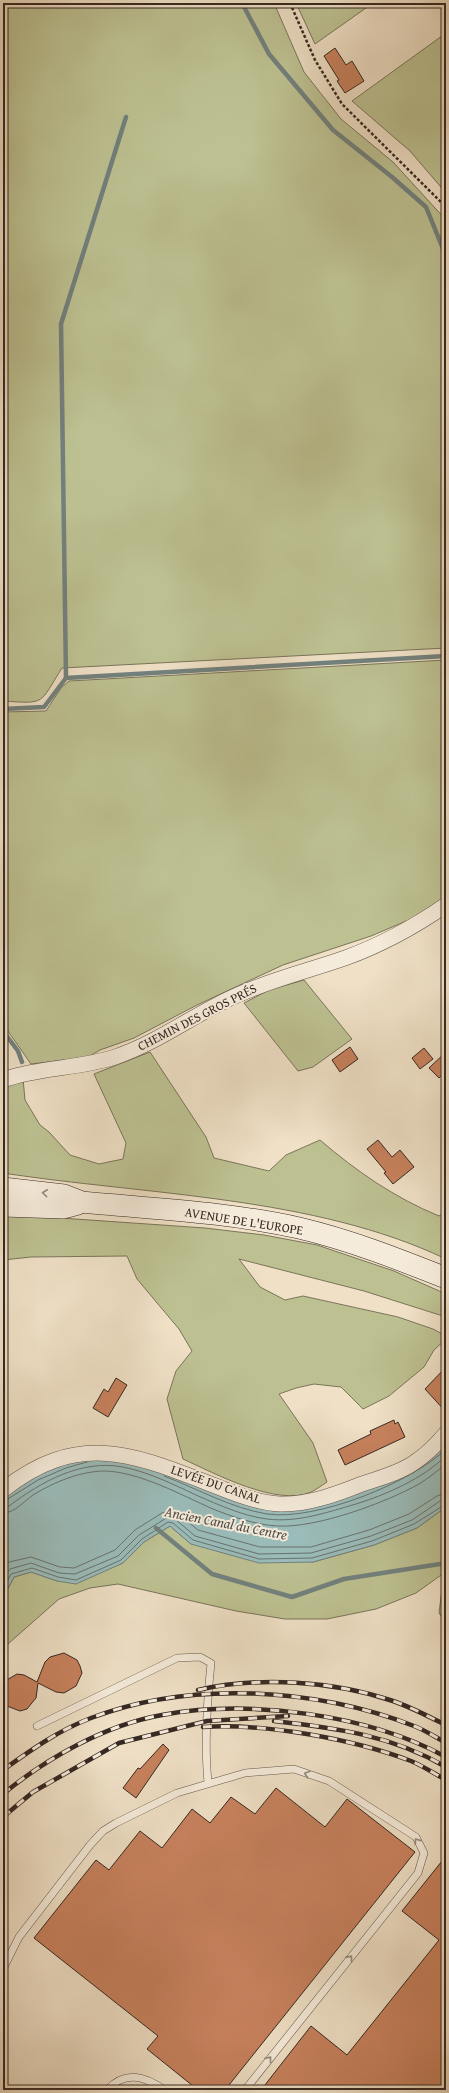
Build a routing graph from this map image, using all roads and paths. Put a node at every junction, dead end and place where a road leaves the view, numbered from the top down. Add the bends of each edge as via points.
1 (290, 3) edge
2 (446, 207) edge
3 (446, 905) edge
4 (3, 1080) edge
5 (3, 1188) edge
6 (82, 1202) junction
7 (3, 1206) edge
8 (446, 1278) edge
9 (446, 1433) edge
10 (3, 1490) edge
11 (37, 1726) dead end
12 (208, 1782) junction
13 (3, 1969) edge
14 (107, 2090) edge
15 (165, 2090) edge
16 (245, 2090) edge

1 - 2 path via 315,60 342,104
3 - 4 street, CHEMIN DES GROS PRÉS via 410,930 361,951 266,983 233,997 116,1057 89,1064 21,1073
6 -> 5 main road, AVENUE DE L'EUROPE via 64,1195
6 - 7 main road, AVENUE DE L'EUROPE via 63,1208
6 - 8 main road, AVENUE DE L'EUROPE via 225,1215 299,1228 395,1257
9 - 10 street, LEVÉE DU CANAL via 414,1463 340,1492 303,1502 279,1504 230,1492 156,1463 109,1452 69,1456 42,1467
11 - 12 lane via 177,1658 200,1657 211,1663 206,1761
12 - 13 lane via 150,1805 103,1832 90,1845 19,1937
16 -> 12 lane via 418,1873 424,1853 416,1837 329,1781 294,1769 245,1772
14 - 15 lane via 122,2078 134,2077 154,2083

